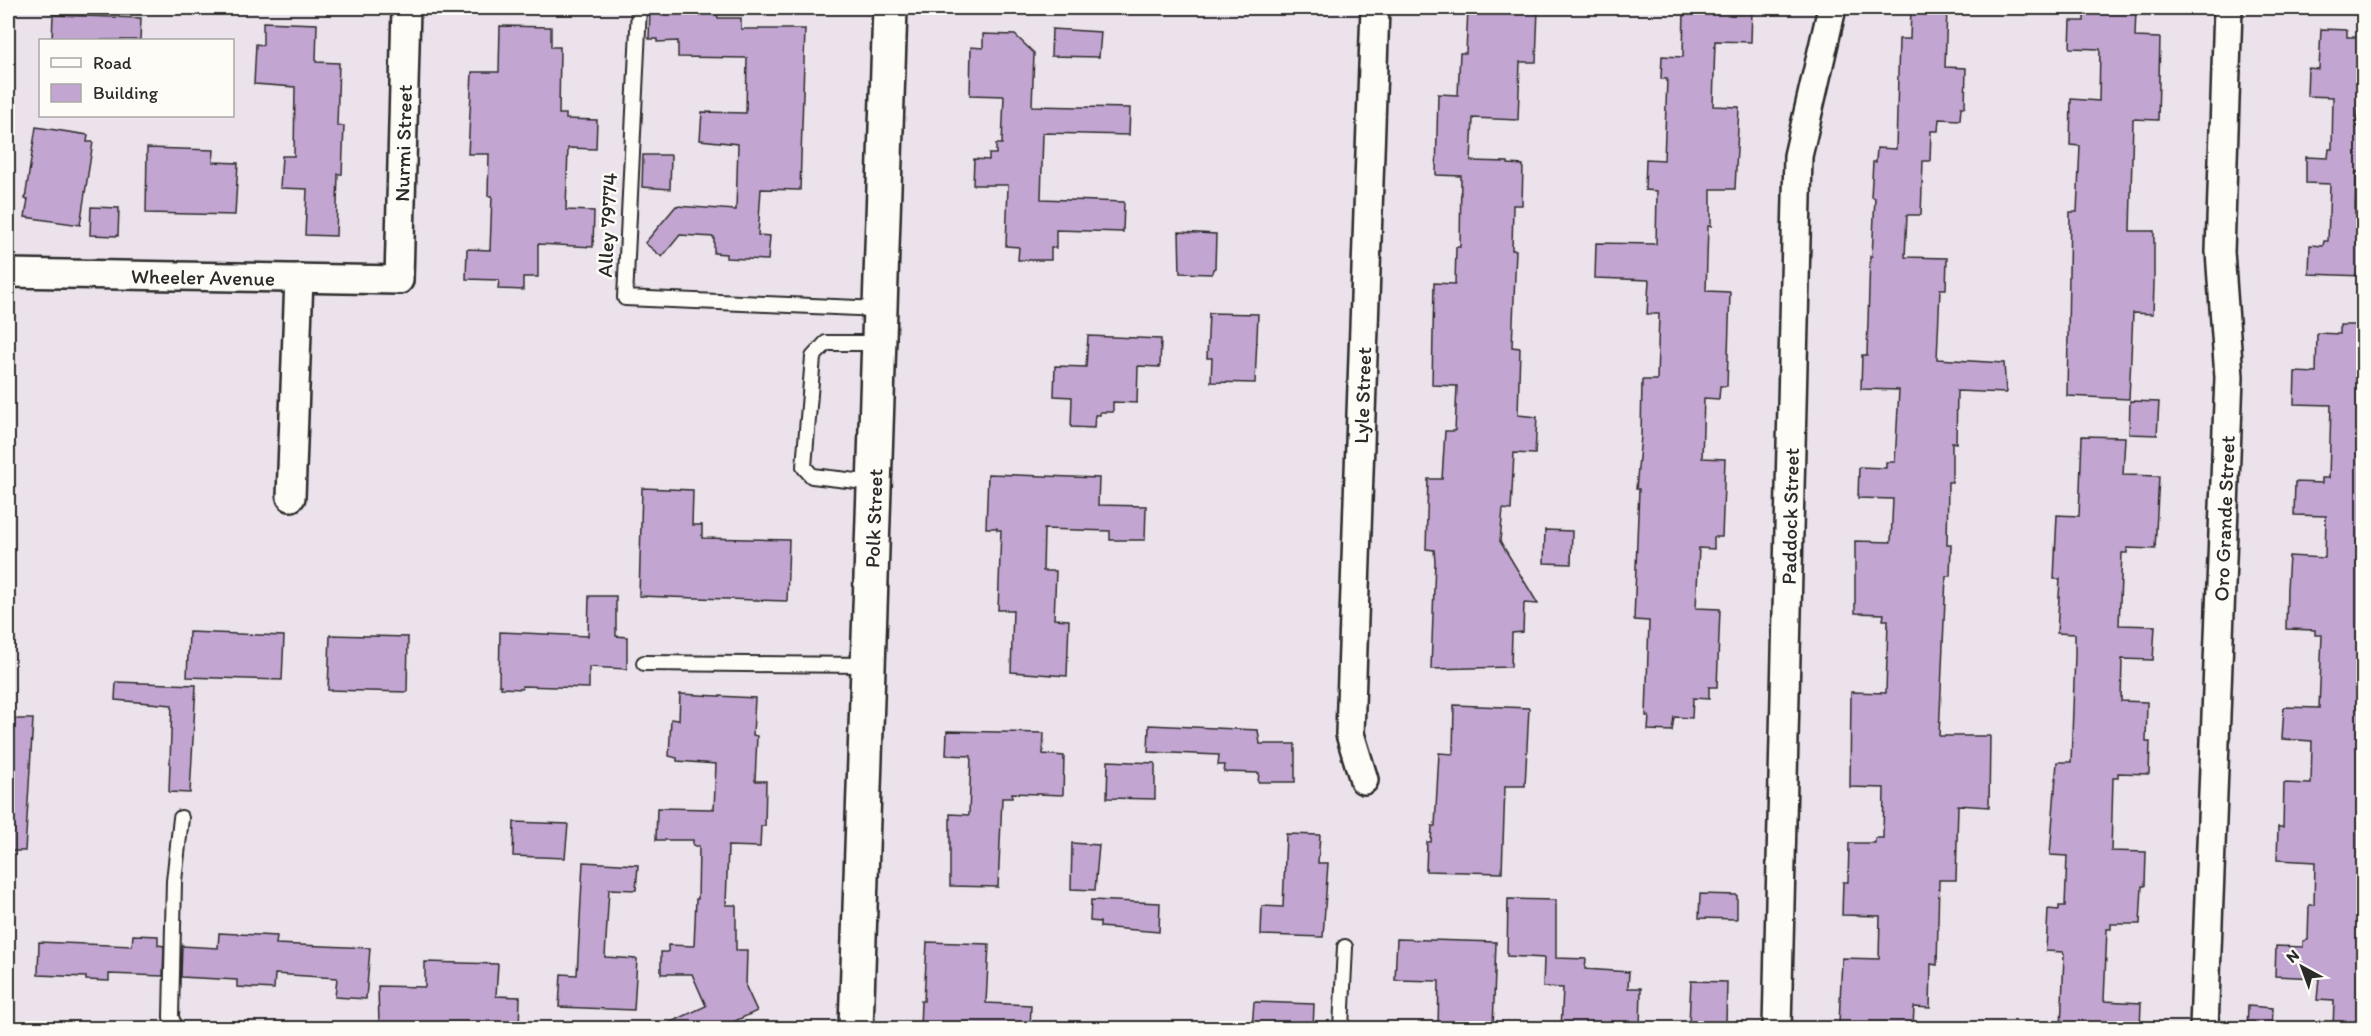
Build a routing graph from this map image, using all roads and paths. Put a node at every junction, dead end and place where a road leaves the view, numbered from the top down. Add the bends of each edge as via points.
1 (406, 8) edge
2 (639, 8) edge
3 (890, 8) edge
4 (1376, 8) edge
5 (1832, 8) edge
6 (2228, 8) edge
7 (8, 273) edge
8 (299, 278) junction
9 (399, 280) joint
10 (880, 309) junction
11 (877, 343) junction
12 (874, 483) junction
13 (291, 497) dead end
14 (644, 663) dead end
15 (868, 665) junction
16 (1364, 780) dead end
17 (181, 818) dead end
18 (1345, 947) dead end
19 (175, 1029) edge
20 (856, 1029) edge
21 (1341, 1029) edge
22 (1777, 1029) edge
23 (2204, 1029) edge

1 - 9 street, Nurmi Street
2 - 10 lane, Alley 79774 via 625,298
3 - 10 street, Polk Street
4 - 16 street, Lyle Street via 1350,734
5 - 22 street, Paddock Street via 1798,156
6 - 23 street, Oro Grande Street via 2220,252 2229,377
7 - 8 street, Wheeler Avenue
8 - 9 street, Wheeler Avenue
8 - 13 street
10 - 11 street, Polk Street
11 - 12 street, Polk Street
11 - 12 lane via 826,343 813,357 804,467 812,476
12 - 15 street, Polk Street
14 - 15 lane
15 - 20 street, Polk Street
17 - 19 lane via 174,881 171,1017
18 - 21 lane

